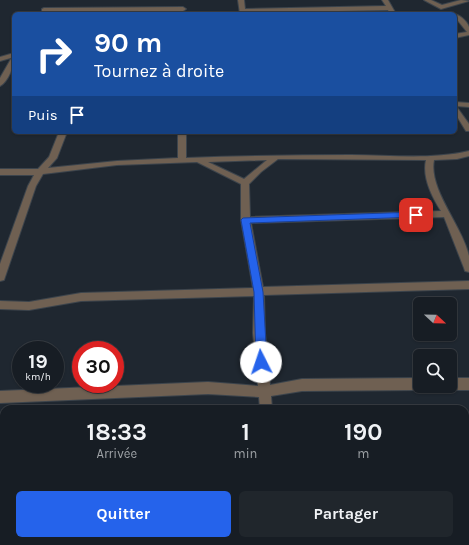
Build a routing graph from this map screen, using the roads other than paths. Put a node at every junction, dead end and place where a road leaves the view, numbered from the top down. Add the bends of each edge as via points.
1 (241, 0) edge
2 (385, 0) edge
3 (426, 0) edge
4 (467, 0) edge
5 (441, 7) junction
6 (388, 8) junction
7 (183, 9) edge
8 (43, 10) edge
9 (243, 12) edge
10 (391, 12) edge
11 (450, 12) edge
12 (457, 16) edge
13 (457, 17) edge
14 (469, 21) edge
15 (469, 32) edge
16 (457, 35) edge
17 (12, 56) edge
18 (0, 59) edge
19 (12, 63) edge
20 (0, 68) edge
21 (8, 70) junction
22 (0, 84) edge
23 (457, 104) edge
24 (469, 105) edge
25 (457, 111) edge
26 (469, 129) edge
27 (62, 134) edge
28 (182, 134) edge
29 (469, 153) edge
30 (276, 157) junction
31 (430, 158) junction
32 (198, 160) junction
33 (182, 161) junction
34 (0, 172) edge
35 (40, 172) junction
36 (245, 183) junction
37 (447, 214) junction
38 (246, 220) junction
39 (469, 268) edge
40 (0, 277) edge
41 (469, 285) edge
42 (259, 292) junction
43 (0, 305) edge
44 (413, 384) edge
45 (457, 384) edge
46 (469, 384) edge
47 (264, 392) junction
48 (0, 397) edge
49 (266, 405) edge

1 - 9 street
2 - 6 street
3 - 5 street
4 - 5 street
5 - 11 street
6 - 9 street
6 - 10 street
7 - 8 street
12 - 14 street
13 - 15 street
15 - 16 street
17 - 18 street
19 - 21 street
20 - 21 street
21 - 22 street
23 - 24 street
25 - 26 street
27 - 35 street via 53,158
28 - 33 street
29 - 31 street via 457,157
30 - 31 street
30 - 32 street
30 - 36 street
31 - 37 street via 428,168 437,199
32 - 33 street
32 - 36 street
33 - 35 street via 117,163
34 - 35 street
35 - 40 street via 32,186
36 - 38 street
37 - 38 street
37 - 39 street
38 - 42 street
41 - 42 street
42 - 43 street via 80,297 29,306
42 - 47 street via 259,333
44 - 47 street via 302,385
45 - 46 street
47 - 48 street via 208,388
47 - 49 street

